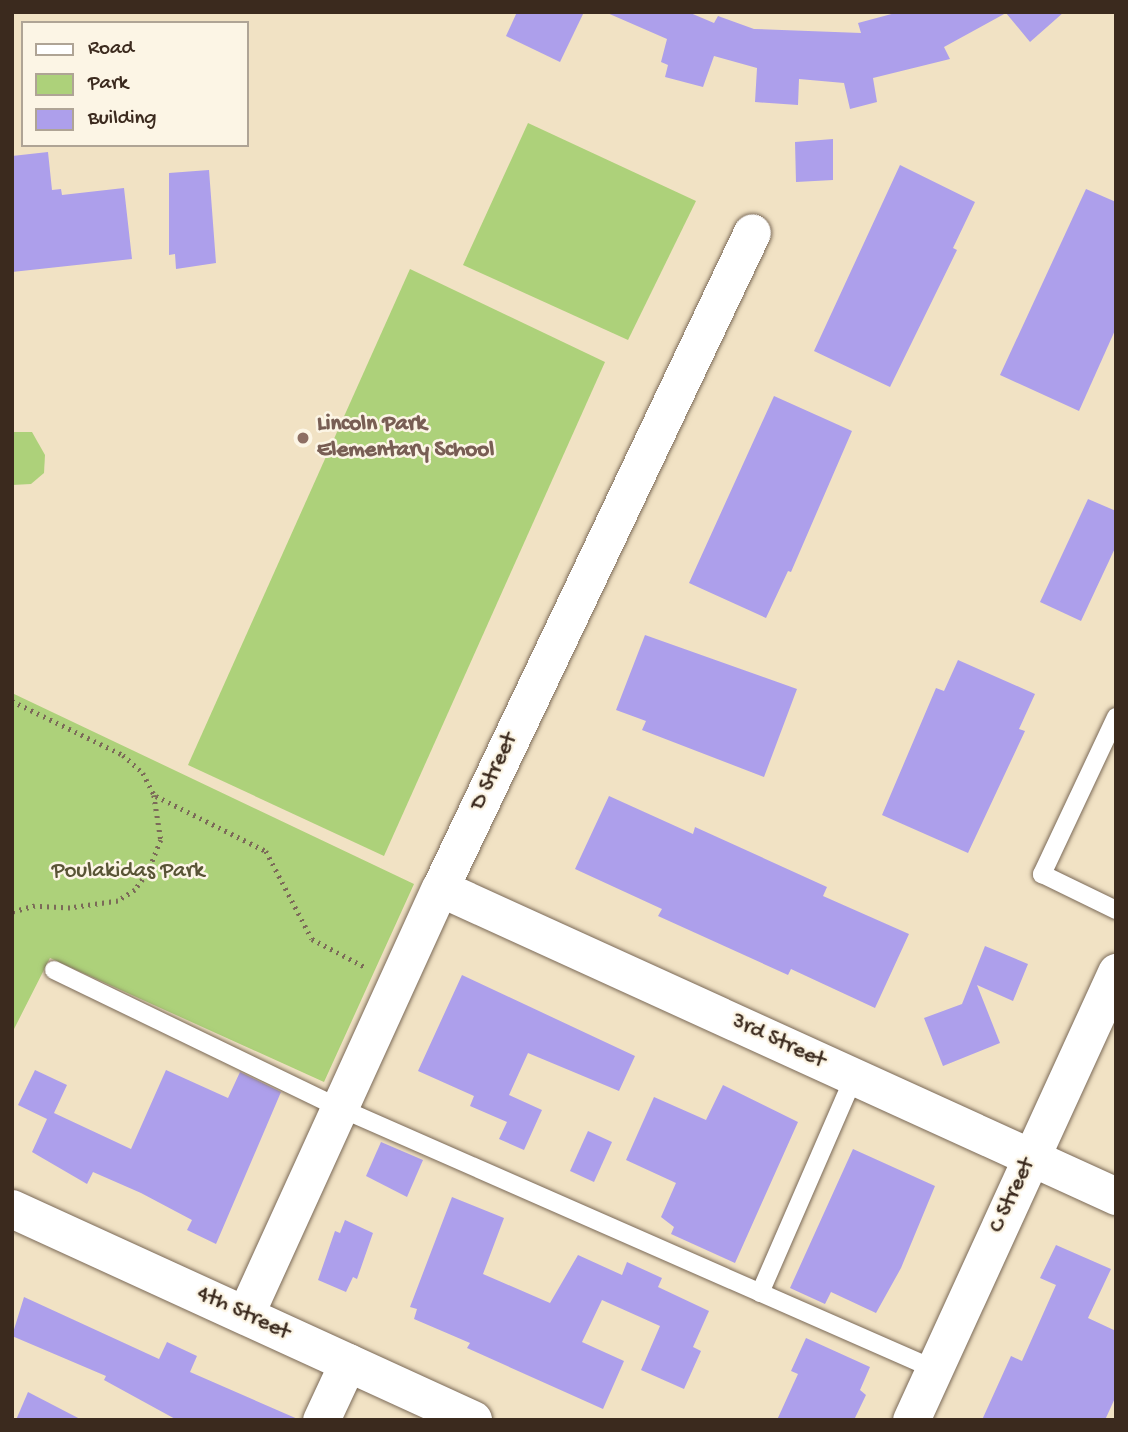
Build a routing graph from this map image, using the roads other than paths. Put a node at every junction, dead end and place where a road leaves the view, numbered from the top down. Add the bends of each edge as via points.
1 (752, 232) dead end
2 (1116, 717) edge
3 (440, 888) junction
4 (1116, 909) edge
5 (54, 970) dead end
6 (1116, 972) edge
7 (855, 1077) junction
8 (340, 1108) junction
9 (1031, 1158) junction
10 (1116, 1196) edge
11 (12, 1209) edge
12 (760, 1293) junction
13 (245, 1315) junction
14 (348, 1362) junction
15 (934, 1370) junction
16 (321, 1420) edge
17 (473, 1420) edge
18 (911, 1420) edge

1 - 3 street, D Street
2 - 4 lane via 1042,874
3 - 7 street, 3rd Street
3 - 8 street, D Street
5 - 8 lane
6 - 9 street, C Street
7 - 9 street, 3rd Street
7 - 12 lane
8 - 12 lane
8 - 13 street, D Street
9 - 10 street, 3rd Street
9 - 15 street, C Street
11 - 13 street, 4th Street
12 - 15 lane
13 - 14 street, 4th Street
14 - 16 street
14 - 17 street, 4th Street
15 - 18 street, C Street

